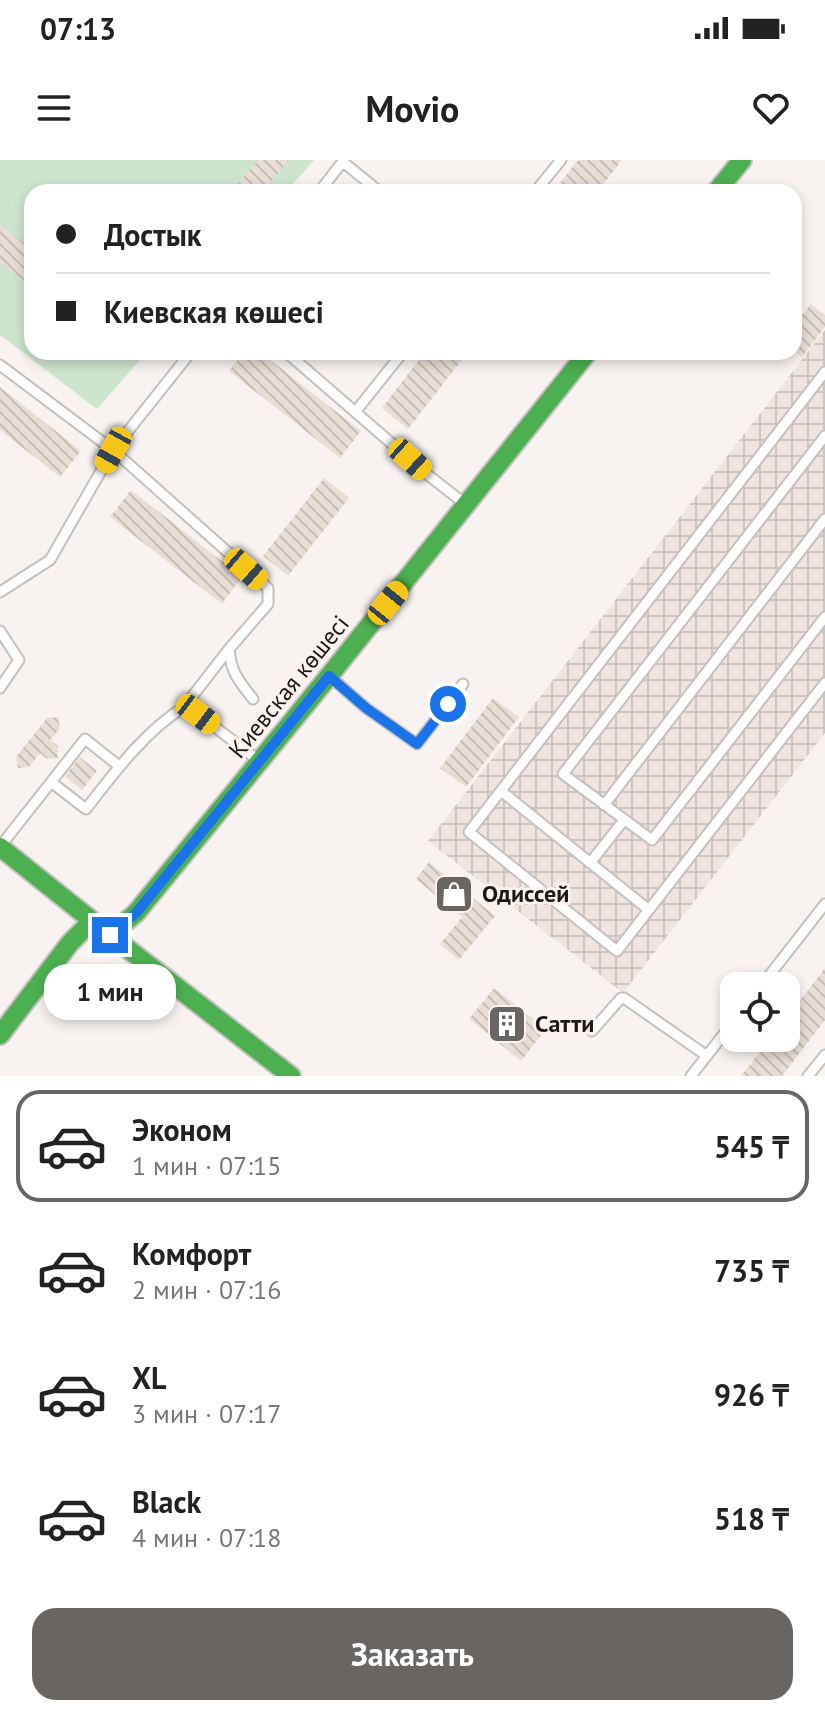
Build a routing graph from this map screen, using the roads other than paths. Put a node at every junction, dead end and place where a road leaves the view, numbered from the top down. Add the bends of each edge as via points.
1 (561, 160) edge
2 (742, 160) edge
3 (344, 161) edge
4 (325, 184) edge
5 (371, 184) edge
6 (542, 184) edge
7 (722, 184) edge
8 (185, 360) edge
9 (295, 360) edge
10 (397, 360) edge
11 (582, 360) edge
12 (0, 365) edge
13 (825, 372) edge
14 (356, 411) junction
15 (825, 436) edge
16 (113, 450) junction
17 (466, 505) junction
18 (825, 519) edge
19 (0, 592) edge
20 (825, 617) edge
21 (0, 631) edge
22 (229, 649) junction
23 (329, 676) junction
24 (825, 683) edge
25 (463, 684) dead end
26 (0, 688) edge
27 (253, 699) dead end
28 (184, 707) junction
29 (260, 761) junction
30 (119, 766) junction
31 (51, 782) junction
32 (501, 791) junction
33 (604, 805) junction
34 (624, 820) junction
35 (0, 847) edge
36 (590, 863) junction
37 (825, 904) edge
38 (649, 910) junction
39 (92, 921) junction
40 (110, 935) junction
41 (772, 972) edge
42 (592, 1031) dead end
43 (0, 1035) edge
44 (720, 1039) edge
45 (825, 1055) edge
46 (707, 1056) junction
47 (291, 1076) edge
48 (691, 1076) edge
49 (808, 1076) edge

1 - 6 lane
2 - 7 main road
3 - 4 lane
3 - 5 lane
8 - 16 lane
9 - 14 lane
10 - 14 lane
11 - 17 main road, Киевская көшесі
12 - 16 lane
13 - 32 lane
14 - 17 lane
15 - 33 lane via 563,774
16 - 19 lane via 50,560
16 - 22 lane via 268,588 268,604
17 - 23 main road, Киевская көшесі
18 - 33 lane
20 - 34 lane via 652,840
21 - 26 lane via 19,660
22 - 27 lane via 236,678
22 - 28 lane
23 - 25 lane via 417,744
23 - 29 main road, Киевская көшесі
24 - 38 lane
28 - 29 lane
28 - 30 lane
29 - 40 main road, Киевская көшесі via 136,913
30 - 31 lane via 85,739
30 - 31 lane via 86,809
31 - 35 lane
32 - 36 lane
32 - 38 lane via 469,832 617,951
33 - 34 lane
34 - 36 lane
35 - 39 main road
36 - 38 lane
37 - 41 lane
39 - 40 main road
39 - 43 main road
40 - 47 main road
42 - 46 lane via 624,998
44 - 46 lane
45 - 49 lane
46 - 48 lane

